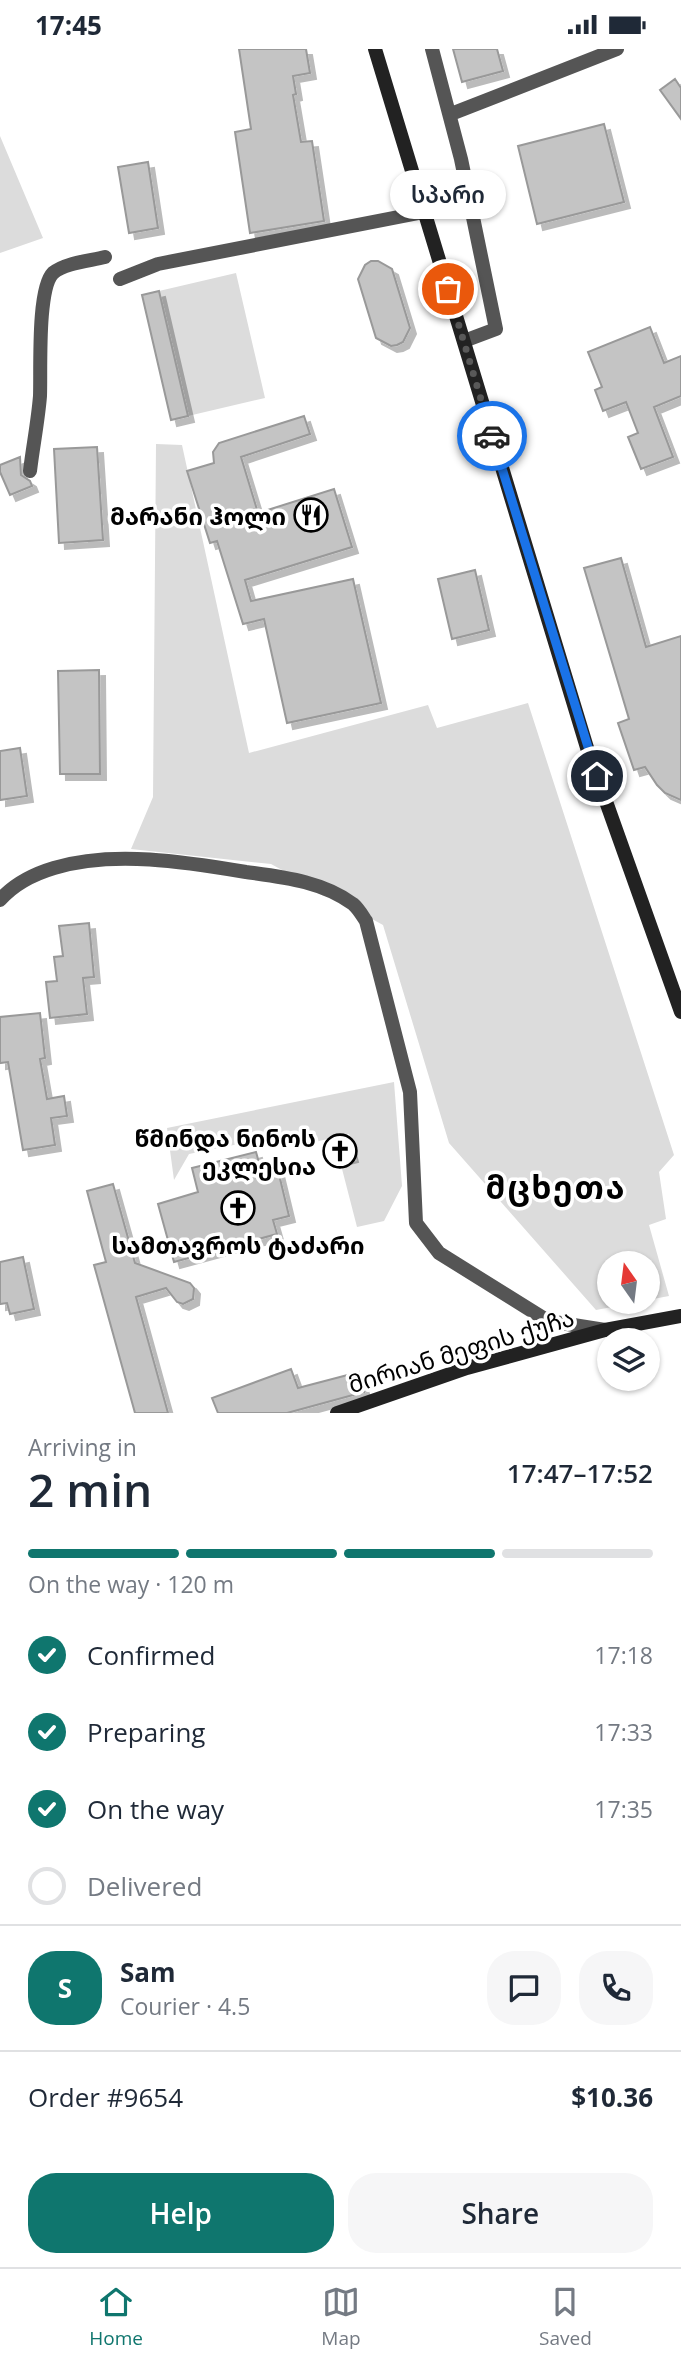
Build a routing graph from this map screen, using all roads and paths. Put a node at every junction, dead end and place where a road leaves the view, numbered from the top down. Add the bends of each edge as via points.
1 (375, 49) edge
2 (432, 49) edge
3 (617, 49) edge
4 (451, 114) junction
5 (424, 212) junction
6 (105, 257) dead end
7 (120, 279) dead end
8 (464, 341) junction
9 (30, 471) dead end
10 (0, 900) edge
11 (681, 1012) edge
12 (681, 1316) edge
13 (616, 1328) edge
14 (597, 1329) edge
15 (597, 1332) edge
16 (337, 1413) edge

1 - 5 main road
2 - 4 street
3 - 4 street
4 - 8 street via 496,329
5 - 7 street via 158,264
5 - 8 main road
6 - 9 street via 68,266 48,280
8 - 11 main road via 589,751
10 - 14 street via 12,887 55,867 111,859 180,861 290,878 314,884 355,905 366,921 410,1092 416,1223 439,1253 548,1321
12 - 13 main road, მირიან მეფის ქუჩა
15 - 16 main road, მირიან მეფის ქუჩა via 467,1368

